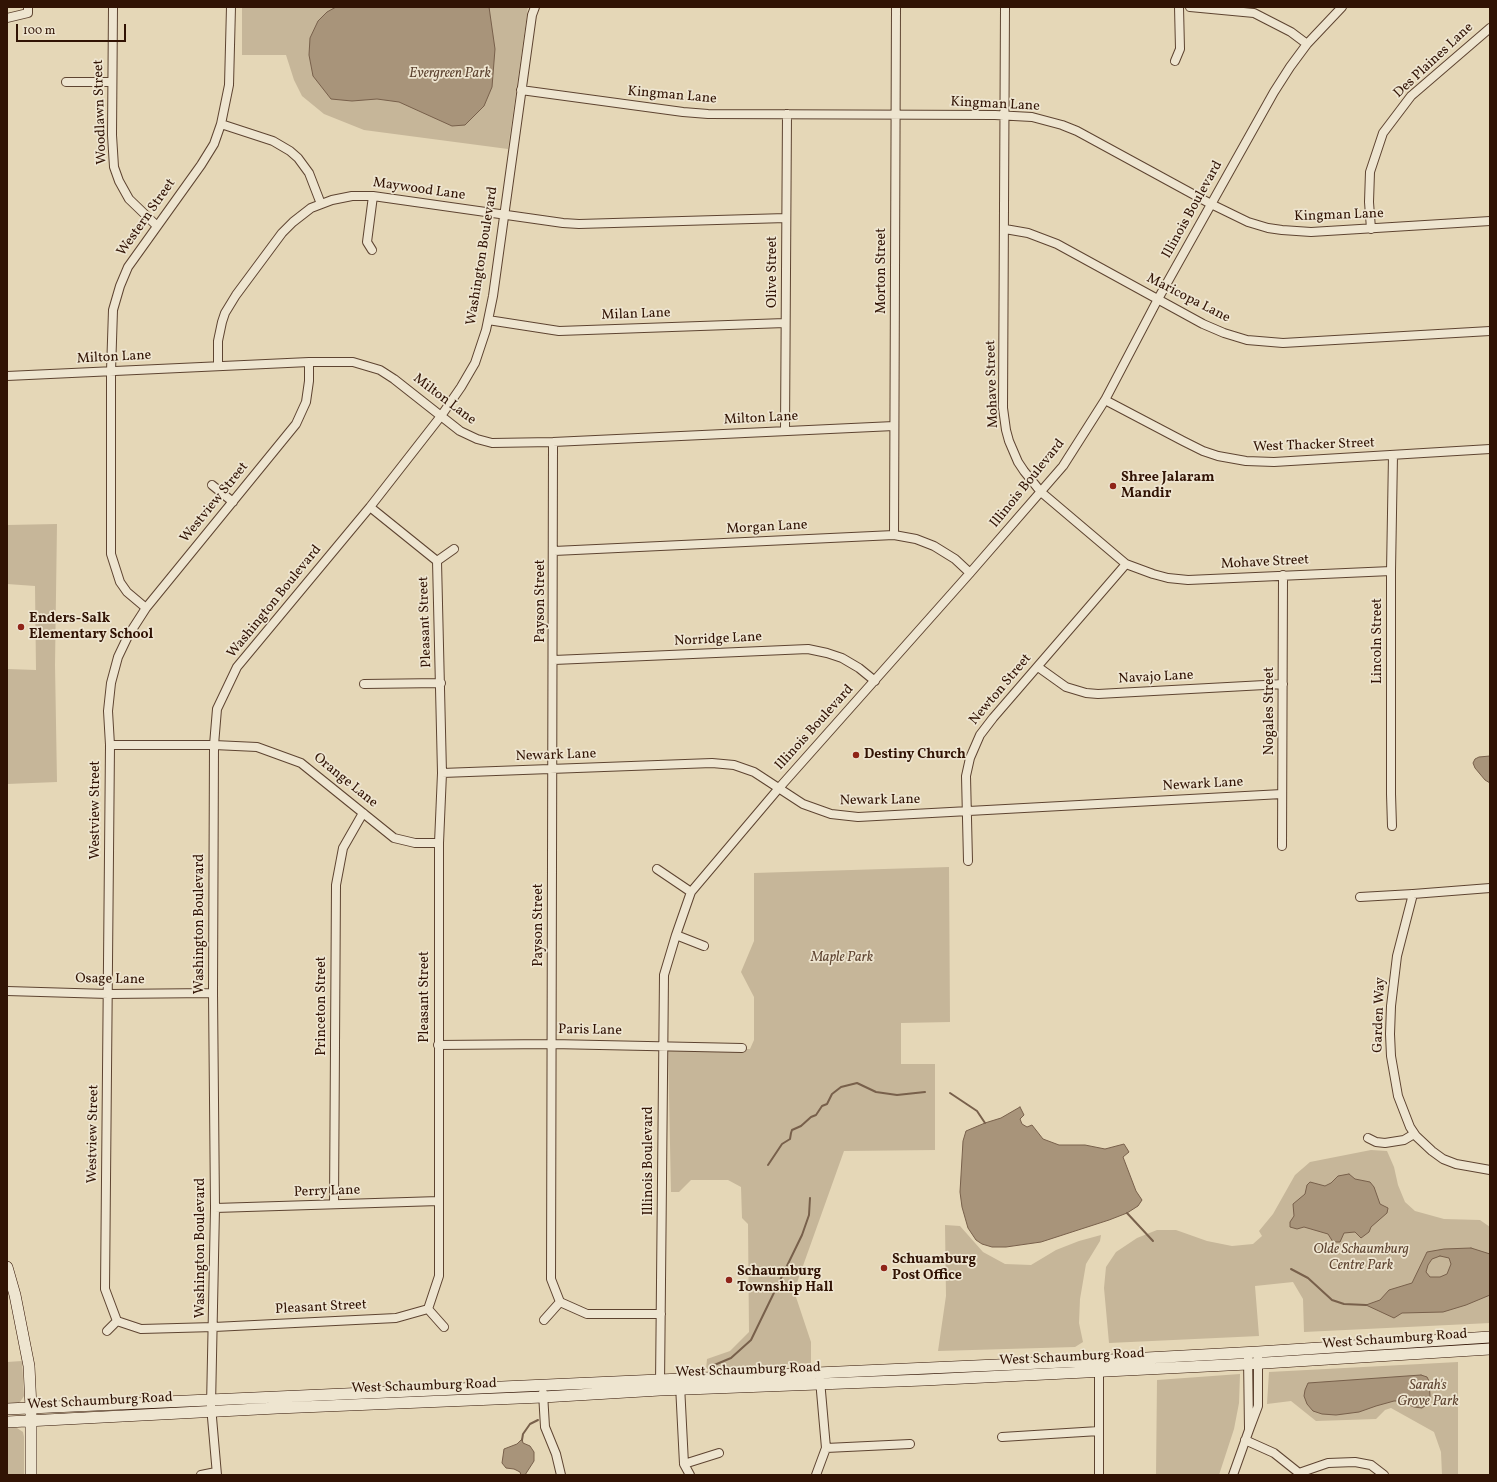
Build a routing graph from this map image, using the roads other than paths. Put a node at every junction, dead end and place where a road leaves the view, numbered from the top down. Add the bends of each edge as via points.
1 (28, 7) edge
2 (112, 7) edge
3 (231, 7) edge
4 (535, 7) edge
5 (896, 7) edge
6 (1005, 7) edge
7 (1179, 7) edge
8 (1190, 7) edge
9 (1342, 7) edge
10 (7, 18) edge
11 (1490, 28) edge
12 (1307, 44) junction
13 (1175, 60) dead end
14 (66, 82) dead end
15 (112, 82) junction
16 (521, 90) junction
17 (786, 114) junction
18 (896, 114) junction
19 (1005, 115) junction
20 (221, 124) junction
21 (373, 196) junction
22 (321, 204) junction
23 (1211, 204) junction
24 (504, 215) junction
25 (786, 218) junction
26 (1490, 221) edge
27 (156, 226) junction
28 (1005, 229) junction
29 (1371, 229) junction
30 (372, 250) dead end
31 (1158, 299) junction
32 (488, 320) junction
33 (785, 323) junction
34 (1490, 331) edge
35 (309, 362) junction
36 (218, 366) junction
37 (111, 371) junction
38 (7, 376) edge
39 (1105, 400) junction
40 (441, 416) junction
41 (894, 426) junction
42 (785, 431) junction
43 (554, 442) junction
44 (1490, 449) edge
45 (1393, 455) junction
46 (212, 485) dead end
47 (1041, 492) junction
48 (233, 502) junction
49 (370, 507) junction
50 (894, 535) junction
51 (454, 549) dead end
52 (554, 551) junction
53 (437, 561) junction
54 (1126, 564) junction
55 (1391, 571) junction
56 (970, 573) junction
57 (1283, 575) junction
58 (146, 608) junction
59 (554, 660) junction
60 (1038, 667) junction
61 (875, 681) junction
62 (441, 683) junction
63 (364, 684) dead end
64 (1283, 684) junction
65 (110, 745) junction
66 (214, 745) junction
67 (553, 770) junction
68 (442, 773) junction
69 (778, 788) junction
70 (1282, 794) junction
71 (966, 810) junction
72 (363, 813) junction
73 (1392, 826) dead end
74 (439, 843) junction
75 (1282, 846) dead end
76 (968, 861) dead end
77 (657, 869) dead end
78 (1490, 888) edge
79 (691, 892) junction
80 (1413, 894) junction
81 (1360, 897) dead end
82 (676, 935) junction
83 (704, 946) dead end
84 (7, 991) edge
85 (108, 994) junction
86 (213, 994) junction
87 (552, 1044) junction
88 (438, 1045) junction
89 (663, 1046) junction
90 (742, 1048) dead end
91 (1414, 1134) junction
92 (1368, 1138) dead end
93 (1490, 1170) edge
94 (439, 1201) junction
95 (334, 1204) junction
96 (215, 1208) junction
97 (7, 1267) edge
98 (560, 1302) junction
99 (428, 1309) junction
100 (661, 1314) junction
101 (544, 1320) dead end
102 (116, 1321) junction
103 (214, 1327) junction
104 (444, 1327) dead end
105 (107, 1331) dead end
106 (1490, 1336) edge
107 (1490, 1349) edge
108 (1253, 1358) junction
109 (1099, 1366) junction
110 (819, 1372) junction
111 (820, 1383) junction
112 (680, 1384) junction
113 (660, 1385) junction
114 (543, 1392) junction
115 (212, 1406) junction
116 (31, 1408) junction
117 (7, 1409) edge
118 (31, 1421) junction
119 (7, 1422) edge
120 (1099, 1431) junction
121 (1002, 1437) dead end
122 (1245, 1440) junction
123 (910, 1444) dead end
124 (826, 1448) junction
125 (719, 1453) dead end
126 (684, 1464) junction
127 (216, 1473) edge
128 (1299, 1474) edge
129 (31, 1475) edge
130 (201, 1475) edge
131 (561, 1475) edge
132 (690, 1475) edge
133 (816, 1475) edge
134 (1099, 1475) edge
135 (1233, 1475) edge
136 (1384, 1475) edge

1 - 10 street via 28,13
2 - 15 street, Woodlawn Street
3 - 20 street, Western Street via 229,85
4 - 16 street, Washington Boulevard
5 - 18 street, Morton Street
6 - 19 street, Mohave Street
7 - 13 street via 1180,49
8 - 12 street via 1254,13 1281,26
9 - 12 street, Illinois Boulevard
11 - 29 street, Des Plaines Lane via 1411,96 1383,133 1370,172
12 - 23 street, Illinois Boulevard via 1274,92
14 - 15 street
15 - 27 street, Woodlawn Street via 112,150 116,174 129,199
16 - 17 street, Kingman Lane via 683,112
16 - 24 street, Washington Boulevard
17 - 18 street, Kingman Lane
17 - 25 street, Olive Street
18 - 19 street, Kingman Lane
18 - 41 street, Morton Street
19 - 23 street, Kingman Lane via 1032,117 1077,131
19 - 28 street, Mohave Street
20 - 22 street via 273,141 290,151 309,173
20 - 27 street, Western Street via 214,144 201,165
21 - 22 street, Maywood Lane via 346,197
21 - 24 street, Maywood Lane
21 - 30 street via 367,242
22 - 36 street, Maywood Lane via 301,215 287,227 236,294 222,322 218,341
23 - 29 street, Kingman Lane via 1248,222 1282,230 1311,232
23 - 31 street, Illinois Boulevard
24 - 25 street, Maywood Lane via 563,223 597,224
24 - 32 street, Washington Boulevard
25 - 33 street, Olive Street
26 - 29 street, Kingman Lane
27 - 37 street, Western Street via 128,267 115,300
28 - 31 street, Maricopa Lane via 1028,233 1057,244
28 - 47 street, Mohave Street via 1004,420 1018,462
31 - 34 street, Maricopa Lane via 1214,329 1247,340 1268,343
31 - 39 street, Illinois Boulevard
32 - 33 street, Milan Lane via 559,331
32 - 40 street, Washington Boulevard via 475,362
33 - 42 street, Olive Street
35 - 36 street, Milton Lane
35 - 40 street, Milton Lane via 353,362 371,366 394,378
35 - 48 street, Westview Street via 306,402 296,424
36 - 37 street, Milton Lane
37 - 38 street, Milton Lane
37 - 58 street, Western Street via 111,554 120,582 127,592
39 - 45 street, West Thacker Street via 1183,441 1233,459 1274,462
39 - 47 street, Illinois Boulevard via 1066,462
40 - 43 street, Milton Lane via 460,431 487,442
40 - 49 street, Washington Boulevard
41 - 42 street, Milton Lane
41 - 50 street, Morton Street
42 - 43 street, Milton Lane
43 - 52 street, Payson Street
44 - 45 street, West Thacker Street
45 - 55 street, Lincoln Street
46 - 48 street
47 - 54 street, Mohave Street
47 - 56 street, Illinois Boulevard
48 - 58 street, Westview Street
49 - 53 street, Pleasant Street
49 - 66 street, Washington Boulevard via 237,667 216,709
50 - 52 street, Morgan Lane
50 - 56 street, Morgan Lane via 934,546 955,559
51 - 53 street, Pleasant Street
52 - 59 street, Payson Street
53 - 62 street, Pleasant Street
54 - 57 street, Mohave Street via 1180,579
54 - 60 street, Newton Street
55 - 57 street, Mohave Street
55 - 73 street, Lincoln Street
56 - 61 street, Illinois Boulevard
57 - 64 street, Nogales Street
58 - 65 street, Westview Street via 118,657 111,683 108,711
59 - 61 street, Norridge Lane via 808,649 842,658
59 - 67 street, Payson Street
60 - 64 street, Navajo Lane via 1066,687 1098,694
60 - 71 street, Newton Street via 980,735 970,758 966,776
61 - 69 street, Illinois Boulevard
62 - 63 street, Pleasant Street
62 - 68 street, Pleasant Street
64 - 70 street, Nogales Street
65 - 66 street, Orange Lane
65 - 85 street, Westview Street
66 - 72 street, Orange Lane via 258,747 301,763
66 - 86 street, Washington Boulevard
67 - 68 street, Newark Lane
67 - 69 street, Newark Lane via 712,763 734,765 754,772
67 - 87 street, Payson Street
68 - 74 street, Pleasant Street
69 - 71 street, Newark Lane via 803,804 832,814 858,817
69 - 79 street, Illinois Boulevard
70 - 71 street, Newark Lane
70 - 75 street, Nogales Street
71 - 76 street, Newton Street
72 - 74 street, Orange Lane via 394,838 415,843
72 - 95 street, Princeton Street via 343,848 336,885
74 - 88 street, Pleasant Street
77 - 79 street
78 - 80 street
79 - 82 street, Illinois Boulevard
80 - 81 street
80 - 91 street, Garden Way via 1397,956 1390,1034 1394,1081
82 - 83 street
82 - 89 street, Illinois Boulevard via 664,975
84 - 85 street, Osage Lane
85 - 86 street, Osage Lane
85 - 102 street, Westview Street via 105,1289
86 - 96 street, Washington Boulevard
87 - 88 street, Paris Lane
87 - 89 street, Paris Lane
87 - 98 street, Payson Street via 551,1273 552,1284
88 - 94 street, Pleasant Street
89 - 90 street, Paris Lane
89 - 100 street, Illinois Boulevard
91 - 92 street via 1404,1140 1385,1144
91 - 93 street, Garden Way via 1443,1159
94 - 95 street, Perry Lane
94 - 99 street, Pleasant Street via 439,1276
95 - 96 street, Perry Lane
96 - 103 street, Washington Boulevard
97 - 116 main road via 29,1366
98 - 100 street via 587,1314
98 - 101 street
99 - 103 street, Pleasant Street via 396,1318
99 - 104 street
100 - 113 street, Illinois Boulevard
102 - 103 street via 141,1329
102 - 105 street
103 - 115 street, Washington Boulevard
106 - 108 main road, West Schaumburg Road
107 - 108 main road, West Schaumburg Road
108 - 109 main road, West Schaumburg Road
108 - 122 street via 1249,1430
109 - 110 main road, West Schaumburg Road
109 - 111 main road, West Schaumburg Road via 924,1380
109 - 120 street
110 - 111 street
110 - 112 main road, West Schaumburg Road
111 - 112 main road, West Schaumburg Road
111 - 124 street
112 - 113 main road, West Schaumburg Road
112 - 126 street
113 - 114 main road, West Schaumburg Road
114 - 115 main road, West Schaumburg Road
114 - 131 street via 545,1427
115 - 116 main road, West Schaumburg Road
115 - 118 main road, West Schaumburg Road
115 - 127 street, Washington Boulevard
116 - 117 main road, West Schaumburg Road
116 - 118 main road
118 - 119 main road, West Schaumburg Road
118 - 129 main road
120 - 121 street
120 - 134 street
122 - 128 street via 1274,1452
122 - 135 street
123 - 124 street
124 - 133 street
125 - 126 street
126 - 132 street
127 - 130 street
128 - 136 street via 1328,1463 1355,1462 1371,1465

